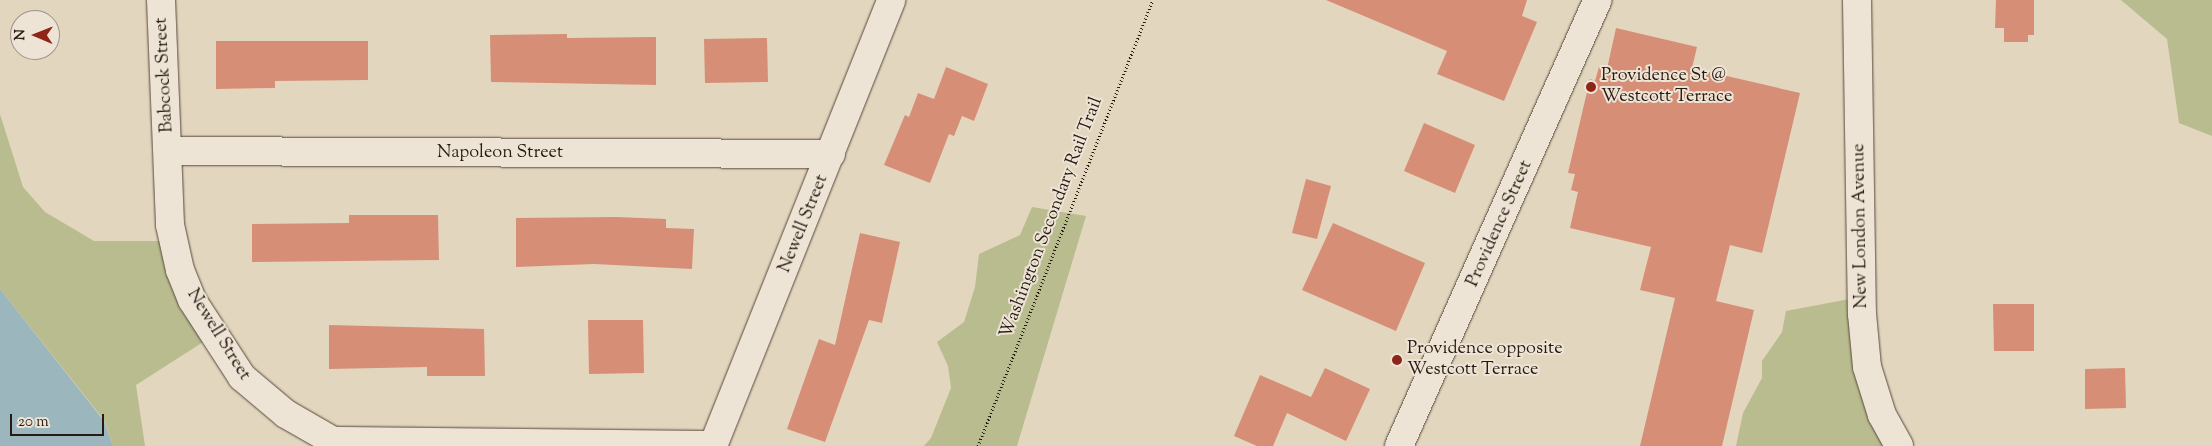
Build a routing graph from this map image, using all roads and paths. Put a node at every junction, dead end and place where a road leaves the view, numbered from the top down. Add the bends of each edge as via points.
1 (161, 0) edge
2 (891, 0) edge
3 (1153, 0) edge
4 (1598, 0) edge
5 (1857, 0) edge
6 (169, 151) junction
7 (831, 154) junction
8 (334, 444) edge
9 (714, 446) edge
10 (978, 446) edge
11 (1399, 446) edge
12 (1899, 446) edge

1 - 6 street, Babcock Street
2 - 7 street, Newell Street
3 - 10 path, Washington Secondary Rail Trail
4 - 11 street, Providence Street
5 - 12 street, New London Avenue via 1862,314 1867,367 1882,415
6 - 7 street, Napoleon Street
6 - 8 street, Newell Street via 170,225 192,300 242,378 286,414
7 - 9 street, Newell Street
8 - 9 street

